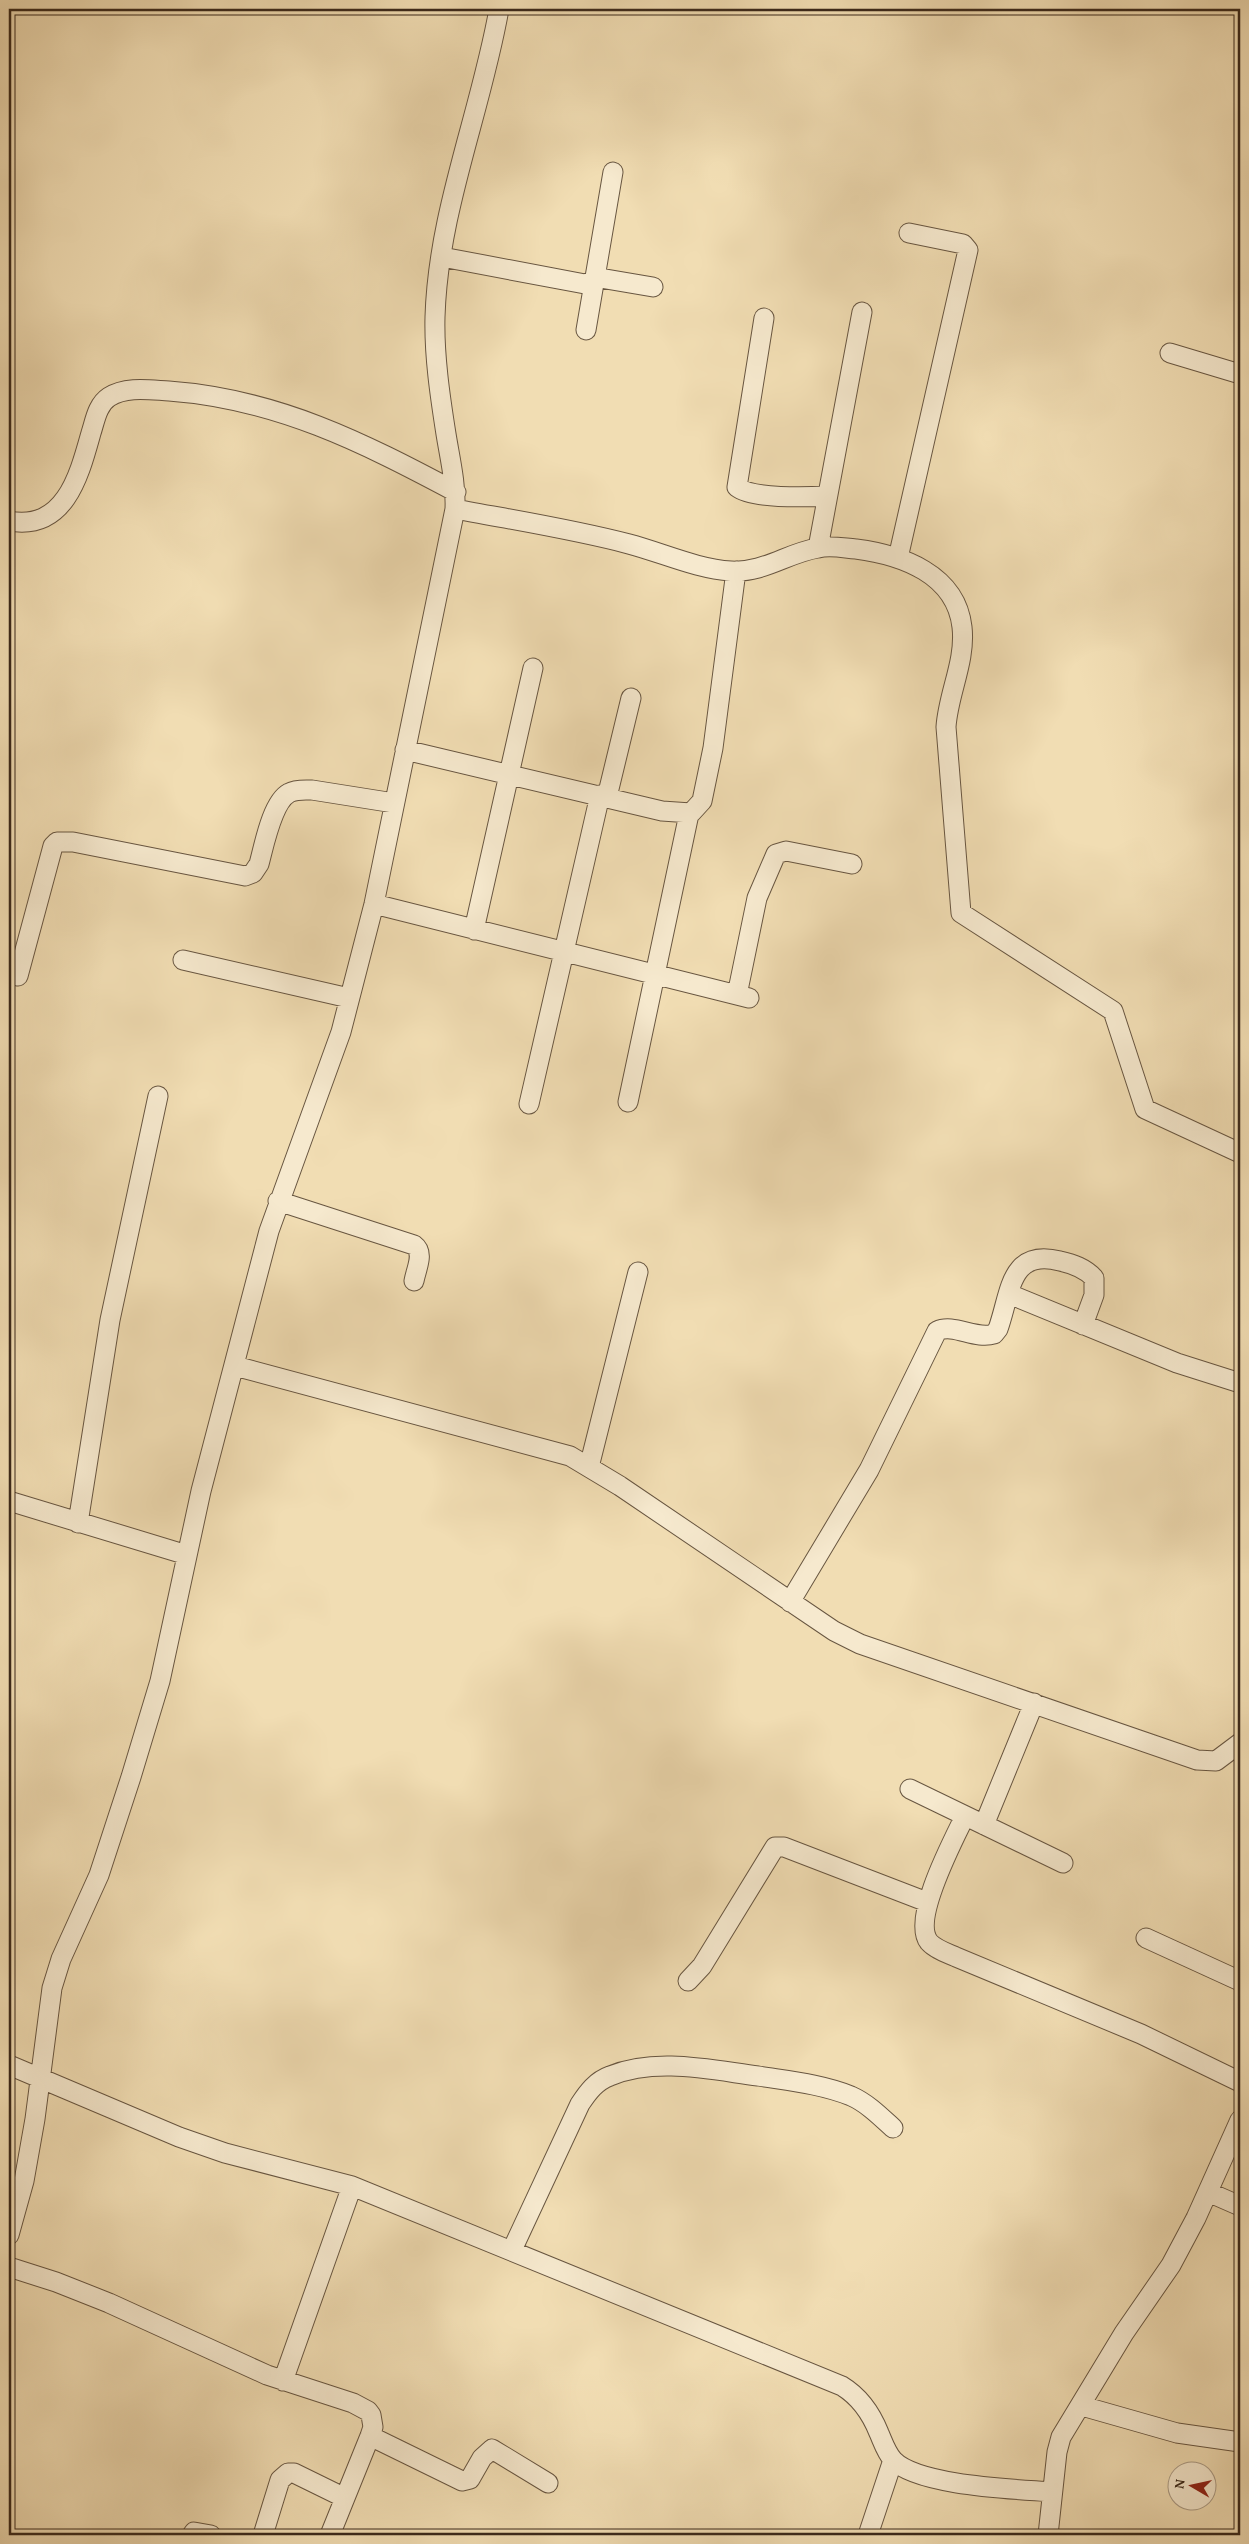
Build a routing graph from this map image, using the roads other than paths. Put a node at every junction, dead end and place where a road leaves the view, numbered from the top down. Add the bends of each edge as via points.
1 (499, 9) edge
2 (613, 172) dead end
3 (909, 233) dead end
4 (442, 257) junction
5 (594, 281) junction
6 (653, 287) dead end
7 (862, 312) dead end
8 (764, 318) dead end
9 (586, 330) dead end
10 (1170, 352) dead end
11 (1240, 374) edge
12 (827, 496) junction
13 (456, 500) junction
14 (9, 521) edge
15 (818, 548) junction
16 (898, 558) junction
17 (736, 571) junction
18 (533, 668) dead end
19 (631, 698) dead end
20 (405, 750) junction
21 (509, 774) junction
22 (604, 796) junction
23 (394, 803) junction
24 (689, 814) junction
25 (852, 864) dead end
26 (374, 904) junction
27 (474, 930) junction
28 (562, 952) junction
29 (183, 960) dead end
30 (654, 974) junction
31 (18, 976) dead end
32 (349, 998) junction
33 (158, 1096) dead end
34 (628, 1102) dead end
35 (529, 1104) dead end
36 (1240, 1153) edge
37 (278, 1201) junction
38 (638, 1272) dead end
39 (414, 1281) dead end
40 (1009, 1294) junction
41 (1082, 1325) junction
42 (235, 1366) junction
43 (1240, 1383) edge
44 (589, 1467) junction
45 (9, 1500) edge
46 (78, 1523) junction
47 (187, 1555) junction
48 (790, 1602) junction
49 (1034, 1703) junction
50 (1240, 1743) edge
51 (910, 1789) dead end
52 (966, 1816) junction
53 (984, 1824) junction
54 (1063, 1863) dead end
55 (927, 1902) junction
56 (1146, 1938) dead end
57 (688, 1981) dead end
58 (1240, 1981) edge
59 (9, 2065) edge
60 (41, 2079) junction
61 (1240, 2082) edge
62 (1240, 2120) edge
63 (893, 2128) dead end
64 (352, 2186) junction
65 (1208, 2192) junction
66 (1240, 2206) edge
67 (9, 2235) edge
68 (512, 2250) junction
69 (9, 2267) edge
70 (283, 2381) junction
71 (1082, 2406) junction
72 (370, 2436) junction
73 (1240, 2442) edge
74 (893, 2460) junction
75 (548, 2483) dead end
76 (1052, 2492) junction
77 (345, 2498) junction
78 (192, 2535) edge
79 (211, 2535) edge
80 (263, 2535) edge
81 (330, 2535) edge
82 (868, 2535) edge
83 (1048, 2535) edge

1 - 4 street via 468,131
2 - 5 street
3 - 16 street via 963,244 968,250
4 - 5 street via 580,283
4 - 13 street via 435,316 436,345
5 - 6 street via 600,278
5 - 9 street
7 - 12 street
8 - 12 street via 737,487 768,495
10 - 11 street
12 - 15 street
13 - 14 street via 360,442 294,416 231,399 194,393 135,390 118,393 102,404 77,479 59,507 39,521
13 - 17 street via 704,566
13 - 20 street
15 - 16 street via 832,546
15 - 17 street via 757,570
16 - 36 street via 937,579 951,592 962,628 961,652 946,727 961,913 1113,1011 1145,1109
17 - 24 street via 713,748 702,801
18 - 21 street
19 - 22 street
20 - 21 street
20 - 23 street
21 - 22 street
21 - 27 street
22 - 24 street via 662,811
22 - 28 street
23 - 26 street
23 - 31 street via 312,790 289,792 280,801 258,864 252,873 245,876 74,842 57,842 53,846
24 - 30 street
25 - 30 street via 777,852 757,898 743,997
26 - 27 street
26 - 32 street
27 - 28 street
28 - 30 street
28 - 35 street
29 - 32 street
30 - 34 street
32 - 37 street via 325,1079
33 - 46 street via 110,1320
37 - 39 street via 414,1245 420,1254
37 - 42 street
38 - 44 street
40 - 41 street
40 - 41 street via 1015,1274 1030,1260 1055,1260 1079,1267 1091,1275 1096,1286
40 - 48 street via 994,1334 977,1335 943,1329 933,1335 869,1470
41 - 43 street via 1178,1363
42 - 44 street via 553,1450
42 - 47 street
44 - 48 street
45 - 46 street
46 - 47 street
47 - 60 street via 160,1681 117,1823 52,1988
48 - 49 street via 860,1644
49 - 50 street via 1206,1762 1220,1759
49 - 53 street
51 - 52 street
52 - 53 street
52 - 55 street
53 - 54 street
55 - 57 street via 775,1846 702,1966
55 - 61 street via 926,1934 938,1948 1141,2034
56 - 58 street
59 - 60 street
60 - 64 street via 207,2147
60 - 67 street via 24,2182
62 - 65 street
63 - 68 street via 851,2096 798,2082 667,2067 610,2076 593,2087 580,2104
64 - 68 street
64 - 70 street
65 - 66 street
65 - 71 street via 1171,2265 1124,2333
68 - 74 street via 842,2386 868,2409
69 - 70 street via 109,2303
70 - 72 street via 353,2403 368,2411 372,2419
71 - 73 street via 1177,2433
71 - 76 street via 1061,2438
72 - 75 street via 462,2481 470,2479 482,2458 492,2449
72 - 77 street
74 - 76 street via 910,2470 942,2480
74 - 82 street
76 - 83 street
77 - 80 street via 288,2473 280,2480
77 - 81 street
78 - 79 street via 202,2532

